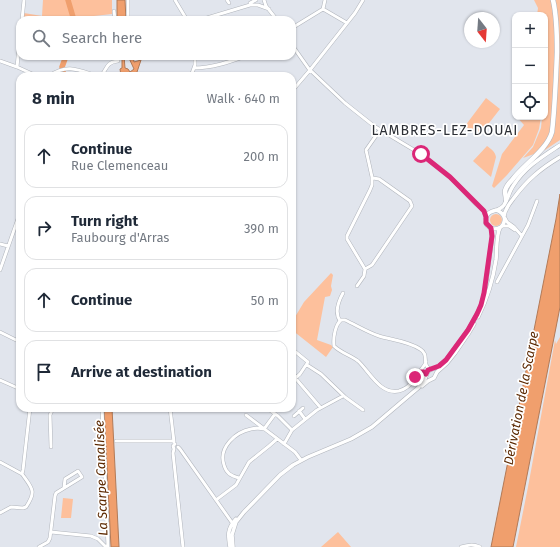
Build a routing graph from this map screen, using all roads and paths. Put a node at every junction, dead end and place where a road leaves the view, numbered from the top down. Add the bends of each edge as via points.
1 (24, 0) edge
2 (128, 0) edge
3 (175, 0) edge
4 (256, 0) edge
5 (325, 0) edge
6 (363, 0) edge
7 (553, 0) edge
8 (264, 1) edge
9 (229, 3) edge
10 (247, 5) junction
11 (259, 5) junction
12 (268, 9) junction
13 (323, 9) junction
14 (232, 10) junction
15 (114, 11) dead end
16 (22, 16) edge
17 (115, 16) edge
18 (128, 16) edge
19 (185, 16) edge
20 (213, 16) edge
21 (273, 16) edge
22 (347, 23) junction
23 (296, 26) edge
24 (296, 52) edge
25 (18, 60) edge
26 (118, 60) edge
27 (195, 60) edge
28 (233, 60) edge
29 (0, 61) edge
30 (17, 66) junction
31 (194, 68) junction
32 (310, 70) junction
33 (29, 72) edge
34 (56, 72) edge
35 (84, 72) edge
36 (104, 72) edge
37 (192, 72) edge
38 (296, 86) edge
39 (380, 130) junction
40 (560, 146) edge
41 (560, 157) edge
42 (373, 178) junction
43 (506, 200) junction
44 (474, 202) junction
45 (537, 202) dead end
46 (494, 211) junction
47 (486, 217) junction
48 (504, 217) junction
49 (16, 225) edge
50 (501, 227) junction
51 (491, 228) junction
52 (522, 236) junction
53 (0, 244) edge
54 (8, 246) junction
55 (365, 269) junction
56 (0, 270) edge
57 (497, 282) dead end
58 (356, 286) dead end
59 (343, 293) dead end
60 (340, 321) junction
61 (0, 332) edge
62 (16, 340) edge
63 (296, 352) edge
64 (426, 362) junction
65 (307, 365) junction
66 (431, 369) junction
67 (419, 373) junction
68 (436, 374) junction
69 (426, 375) junction
70 (296, 378) joint
71 (431, 379) junction
72 (0, 380) edge
73 (16, 387) edge
74 (414, 392) junction
75 (343, 396) junction
76 (303, 408) dead end
77 (320, 408) junction
78 (363, 410) dead end
79 (299, 411) junction
80 (30, 412) edge
81 (51, 412) edge
82 (102, 412) edge
83 (171, 412) edge
84 (273, 412) edge
85 (275, 414) junction
86 (246, 415) dead end
87 (294, 416) dead end
88 (305, 419) junction
89 (264, 429) junction
90 (292, 430) junction
91 (277, 439) junction
92 (116, 441) dead end
93 (284, 444) junction
94 (175, 445) junction
95 (51, 447) dead end
96 (301, 460) junction
97 (0, 462) edge
98 (22, 474) junction
99 (240, 478) junction
100 (64, 488) junction
101 (216, 500) junction
102 (0, 513) edge
103 (233, 524) junction
104 (51, 532) junction
105 (39, 547) edge
106 (108, 547) edge
107 (183, 547) edge
108 (232, 547) edge
109 (461, 547) edge
110 (480, 547) edge

1 - 16 street
2 - 18 street
3 - 19 street
4 - 10 street
4 - 11 street
5 - 13 street
6 - 22 street
7 - 43 highway via 557,45 552,132 544,146 508,185 505,191
8 - 11 street via 263,5
8 - 12 street
9 - 14 street
10 - 11 street
10 - 14 street
11 - 12 street
12 - 21 street
13 - 22 street
13 - 23 street
14 - 20 street
15 - 17 street
22 - 32 street
24 - 32 street
25 - 30 street
26 - 36 street via 109,64
27 - 31 street
28 - 31 street
29 - 30 street
30 - 33 street
31 - 37 street
32 - 38 street
32 - 39 street via 350,107
34 - 35 street via 71,68
39 - 42 street via 366,149
39 - 44 street via 425,157 450,177
40 - 43 main road via 524,172 511,188
41 - 48 main road via 530,179 510,204
42 - 55 street via 370,190 346,237
42 - 55 street via 380,179 410,201 412,206 372,265
43 - 46 main road via 503,207
44 - 46 street via 486,210
44 - 47 street via 484,211
45 - 52 street
46 - 47 main road
46 - 48 main road via 501,212
47 - 51 main road via 486,223
48 - 50 main road
48 - 52 street
49 - 54 street
50 - 51 main road
50 - 52 street via 510,226
50 - 68 main road via 498,233 495,268 485,303 467,336
51 - 66 main road via 488,268 480,307 468,330 446,360
52 - 57 street
53 - 54 street
54 - 56 street
55 - 58 street via 364,276
59 - 60 street via 337,309
60 - 64 street via 345,320 376,334 419,348 425,353
60 - 67 street via 334,337 334,346 358,361 382,386 393,391 401,390 410,385
61 - 62 street
63 - 65 street via 308,362
64 - 66 street via 427,367
64 - 67 street
65 - 70 street
65 - 75 street via 321,374
66 - 68 main road
66 - 69 main road
67 - 69 street via 423,371
68 - 71 main road
69 - 71 main road
69 - 74 main road
70 - 77 street
71 - 74 main road
72 - 73 street
74 - 96 main road via 363,432
75 - 77 street
75 - 78 street
76 - 79 street
77 - 88 street
79 - 87 street
79 - 88 street
80 - 98 street
81 - 95 street
82 - 106 street
83 - 94 street
84 - 85 street
85 - 89 street
85 - 90 street
86 - 89 street
88 - 90 street
89 - 91 street
89 - 99 street via 240,433 224,449 222,460 226,471
90 - 93 street
91 - 93 street
91 - 99 street via 249,462
92 - 94 street
93 - 96 street
94 - 101 street
94 - 107 street via 173,454
96 - 103 main road via 280,475
97 - 98 street
98 - 102 street via 33,493 26,506 11,507
99 - 101 street via 236,485
100 - 100 street via 82,477 78,471 65,479
100 - 104 street via 55,496
101 - 103 street
103 - 108 main road
104 - 105 street via 49,541
104 - 106 street via 92,536
109 - 110 street

